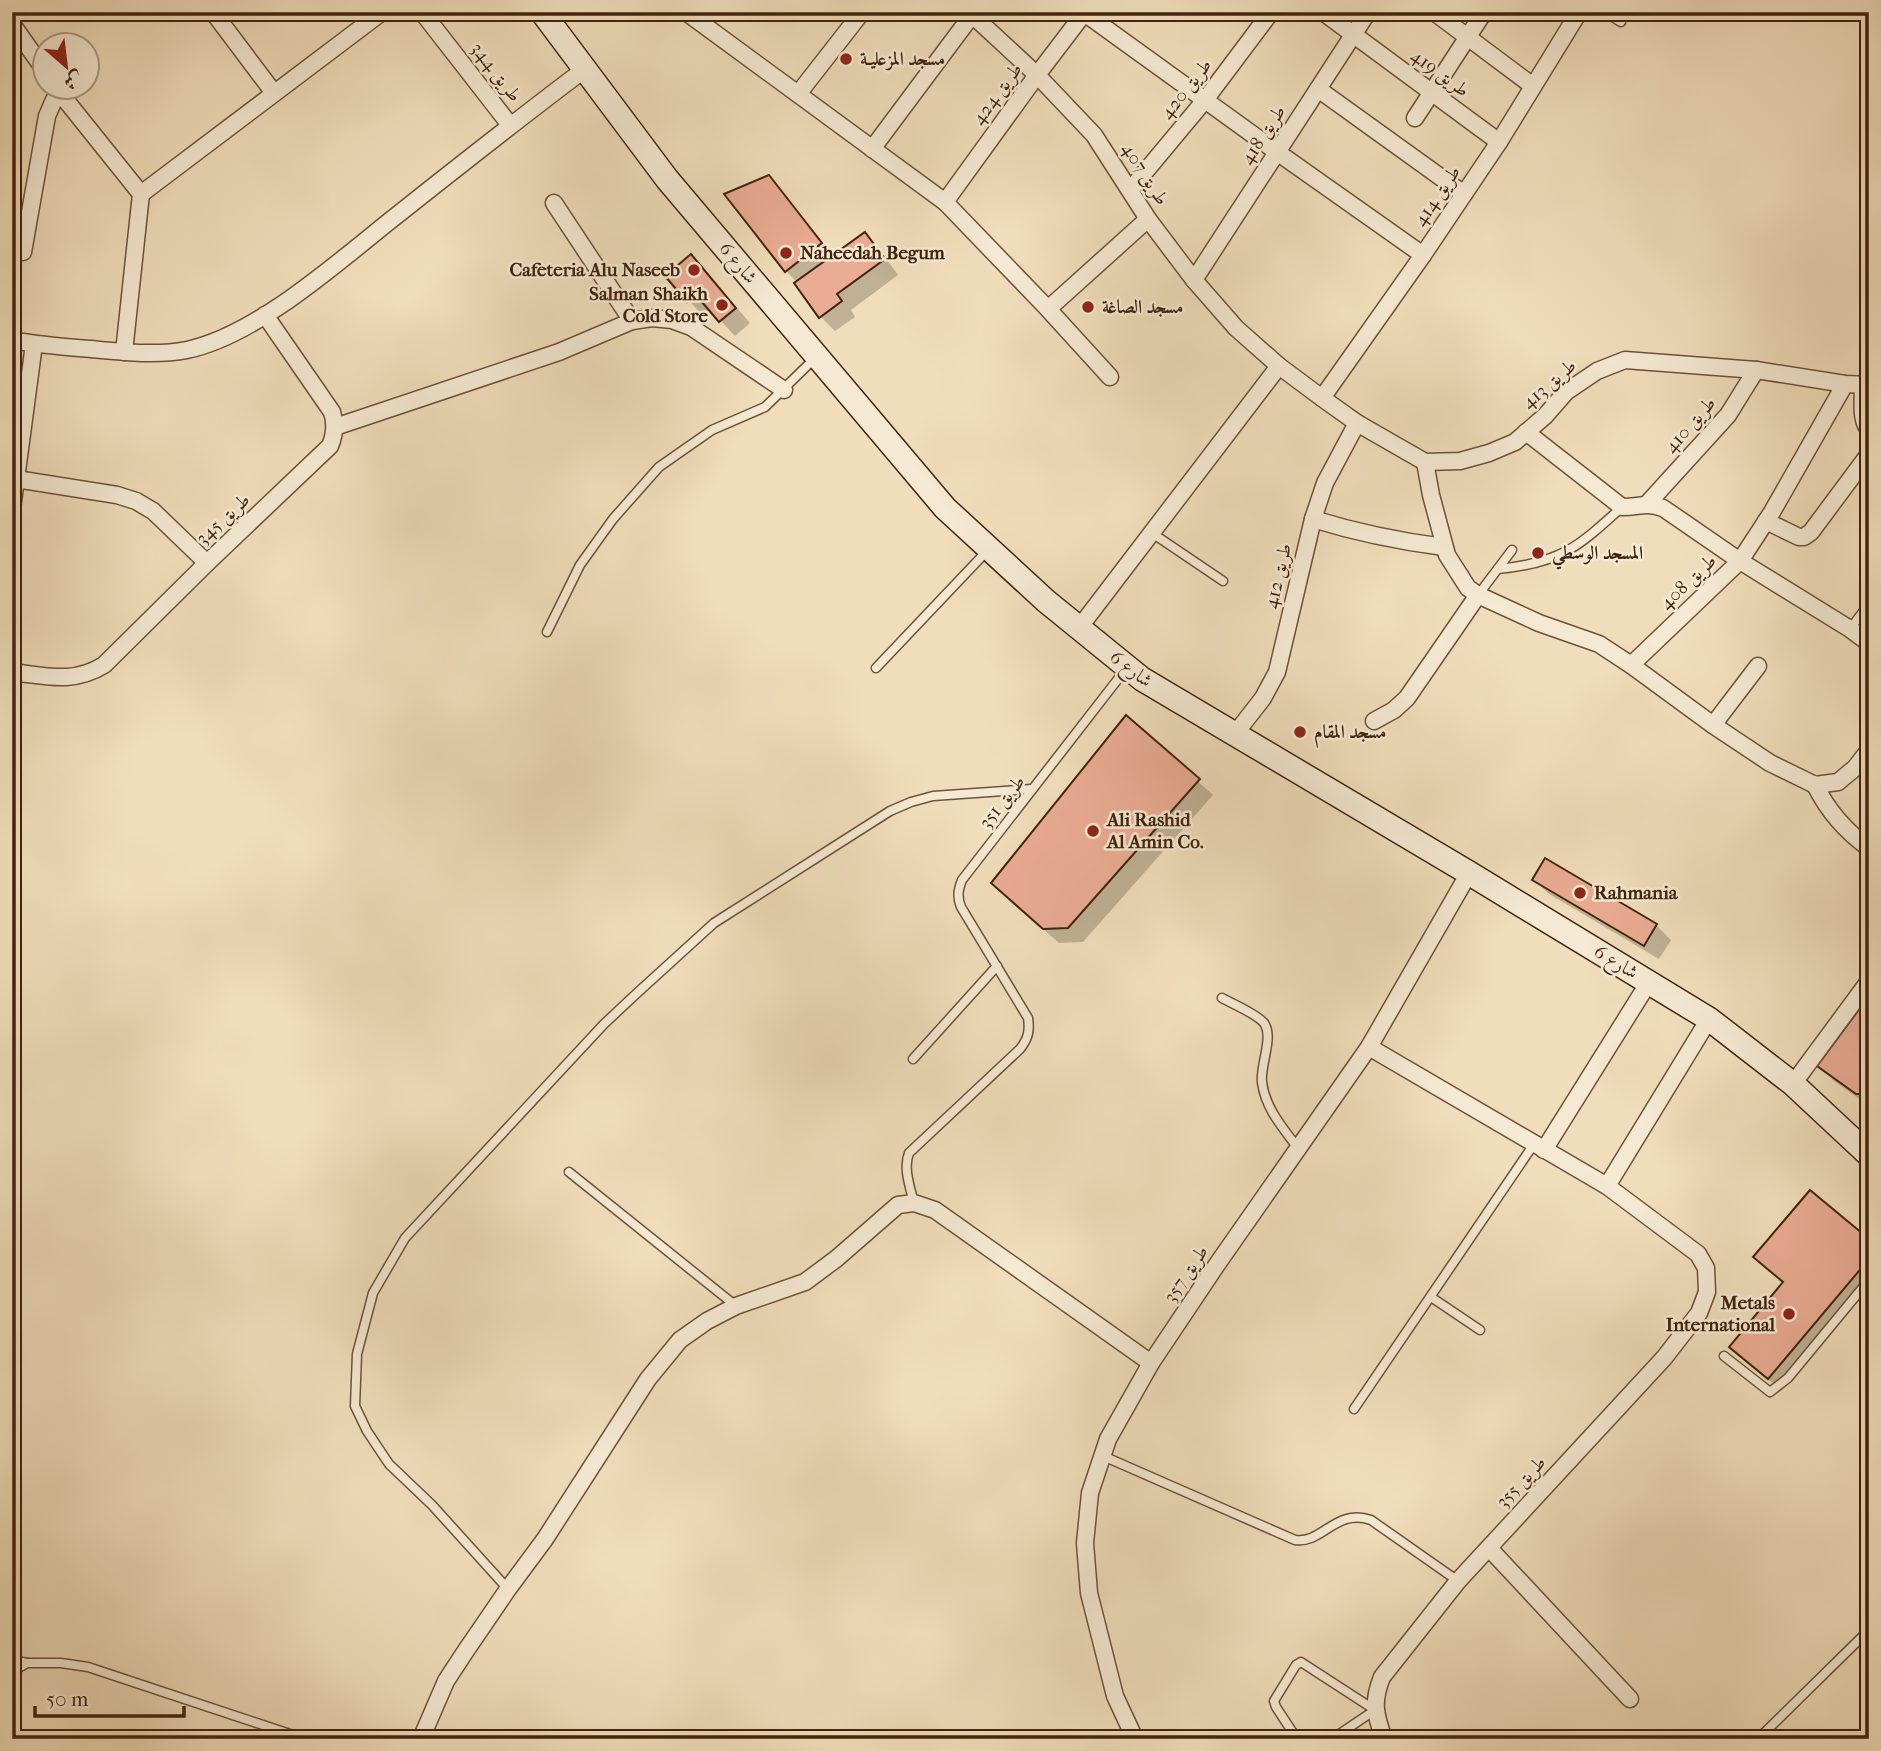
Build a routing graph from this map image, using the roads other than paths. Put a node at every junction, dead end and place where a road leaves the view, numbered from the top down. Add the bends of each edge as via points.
1 (21, 12) edge
2 (213, 12) edge
3 (382, 12) edge
4 (422, 12) edge
5 (542, 12) edge
6 (686, 12) edge
7 (862, 12) edge
8 (1271, 12) edge
9 (1323, 12) edge
10 (1368, 12) edge
11 (1434, 12) edge
12 (1484, 12) edge
13 (1579, 12) edge
14 (1605, 12) edge
15 (1084, 13) edge
16 (970, 14) edge
17 (12, 21) edge
18 (1621, 22) dead end
19 (1353, 35) junction
20 (1468, 37) junction
21 (32, 51) edge
22 (585, 69) junction
23 (1037, 75) junction
24 (1533, 86) junction
25 (1318, 89) junction
26 (1432, 92) junction
27 (274, 93) junction
28 (798, 94) junction
29 (1205, 100) junction
30 (53, 102) edge
31 (68, 102) edge
32 (1415, 118) dead end
33 (510, 125) junction
34 (1499, 142) junction
35 (872, 149) junction
36 (1277, 152) junction
37 (1130, 190) junction
38 (141, 194) junction
39 (1464, 194) junction
40 (945, 202) junction
41 (554, 203) dead end
42 (1148, 219) junction
43 (23, 252) dead end
44 (1423, 255) junction
45 (1194, 280) junction
46 (1048, 309) junction
47 (265, 314) junction
48 (632, 321) junction
49 (12, 340) edge
50 (34, 344) junction
51 (124, 352) junction
52 (817, 356) junction
53 (1279, 366) junction
54 (1756, 370) junction
55 (1110, 377) dead end
56 (1858, 385) edge
57 (784, 390) junction
58 (1322, 398) junction
59 (1357, 423) junction
60 (335, 427) junction
61 (1526, 432) junction
62 (1869, 437) edge
63 (1869, 454) edge
64 (1425, 462) junction
65 (16, 479) junction
66 (1648, 503) junction
67 (1622, 507) junction
68 (12, 509) edge
69 (1313, 519) junction
70 (1766, 521) junction
71 (1152, 533) junction
72 (1444, 547) junction
73 (989, 549) junction
74 (1512, 550) dead end
75 (1740, 561) junction
76 (207, 563) junction
77 (1498, 569) junction
78 (1223, 581) dead end
79 (1478, 595) junction
80 (1869, 604) edge
81 (1079, 628) junction
82 (1850, 629) junction
83 (547, 632) dead end
84 (1869, 643) edge
85 (1631, 665) junction
86 (1758, 666) dead end
87 (1127, 667) junction
88 (876, 668) dead end
89 (12, 672) edge
90 (1374, 721) dead end
91 (1713, 725) junction
92 (1235, 734) junction
93 (1869, 750) edge
94 (1815, 785) junction
95 (1032, 789) junction
96 (1869, 848) edge
97 (1469, 873) junction
98 (997, 966) junction
99 (1869, 981) edge
100 (1648, 982) junction
101 (1222, 998) dead end
102 (1709, 1019) junction
103 (1368, 1047) junction
104 (913, 1059) dead end
105 (1793, 1084) junction
106 (1539, 1147) junction
107 (1298, 1148) junction
108 (1869, 1155) edge
109 (569, 1172) dead end
110 (1607, 1186) junction
111 (914, 1203) junction
112 (1869, 1280) edge
113 (1431, 1297) junction
114 (736, 1306) junction
115 (1480, 1330) dead end
116 (1724, 1356) dead end
117 (1151, 1363) junction
118 (1354, 1409) dead end
119 (1103, 1455) junction
120 (1489, 1548) junction
121 (1458, 1581) junction
122 (508, 1589) junction
123 (1869, 1630) edge
124 (12, 1660) edge
125 (27, 1663) junction
126 (12, 1672) edge
127 (1630, 1699) dead end
128 (1375, 1710) junction
129 (305, 1739) edge
130 (421, 1739) edge
131 (1135, 1739) edge
132 (1297, 1739) edge
133 (1332, 1739) edge
134 (1384, 1739) edge
135 (1758, 1739) edge

1 - 17 street
2 - 27 street
3 - 27 street
4 - 33 street, طريق 344
5 - 22 street, شارع 6
6 - 28 street
7 - 28 street
8 - 29 street, طريق 420
9 - 19 street, طريق 419
10 - 19 street, طريق 418
11 - 20 street
12 - 20 street
13 - 24 street, طريق 414
14 - 18 lane
15 - 23 street, طريق 424
15 - 29 street
16 - 23 street, طريق 407
16 - 35 street
17 - 21 street
19 - 25 street, طريق 418
19 - 26 street, طريق 419
20 - 24 street
20 - 26 street
22 - 33 street
22 - 52 street, شارع 6 via 667,179
23 - 37 street, طريق 407 via 1094,135
23 - 40 street, طريق 424
24 - 34 street, طريق 414
25 - 36 street, طريق 418
25 - 39 street
26 - 32 street
26 - 34 street, طريق 419
27 - 38 street
28 - 35 street
29 - 36 street
29 - 37 street, طريق 420
30 - 43 street
31 - 38 street
33 - 47 street
34 - 39 street, طريق 414
35 - 40 street
36 - 44 street
36 - 45 street, طريق 418
37 - 42 street, طريق 407
38 - 51 street
39 - 44 street, طريق 414
40 - 46 street
41 - 48 street
42 - 45 street, طريق 407
42 - 46 street
44 - 58 street, طريق 414
45 - 53 street, طريق 407 via 1236,328
46 - 55 street
47 - 51 street via 230,334 189,349
47 - 60 street via 328,405
48 - 57 street via 672,320 691,327
48 - 60 street via 559,352
49 - 50 street
50 - 51 street
50 - 65 street
52 - 57 lane
52 - 73 street, شارع 6 via 946,508
53 - 58 street, طريق 407
53 - 71 street
54 - 56 street, طريق 413
54 - 61 street, طريق 413 via 1625,360 1597,371 1566,392
54 - 66 street, طريق 410 via 1728,415
56 - 62 lane via 1859,418
56 - 70 street, طريق 408
57 - 83 lane via 765,407 712,430 659,467 580,565
58 - 59 street
59 - 64 street
59 - 69 street, طريق 412 via 1325,483
60 - 76 street, طريق 345 via 324,453
61 - 64 street, طريق 413 via 1489,453 1460,461
61 - 67 street
63 - 70 street via 1804,537
64 - 72 street
65 - 68 street
65 - 76 street via 136,501
66 - 67 street
66 - 75 street
67 - 77 lane via 1562,555
69 - 72 street via 1357,533
69 - 92 street, طريق 412 via 1278,672
70 - 75 street, طريق 408
71 - 78 lane
71 - 81 street
72 - 79 street via 1468,588
73 - 81 street, شارع 6
73 - 88 lane
74 - 77 lane
75 - 82 street
75 - 85 street, طريق 408
76 - 89 street, طريق 345 via 93,672 69,678
77 - 79 lane
79 - 85 street via 1599,644
79 - 90 street via 1407,698
80 - 82 lane
81 - 87 street, شارع 6
82 - 84 street
85 - 91 street
86 - 91 street
87 - 92 street, شارع 6
87 - 95 lane, طريق 351
91 - 94 street via 1770,764
92 - 97 street, شارع 6
93 - 94 street via 1838,782
94 - 96 street via 1842,825
95 - 98 lane, طريق 351 via 959,887 961,907
95 - 122 lane via 933,796 911,802 714,923 604,1024 405,1238 373,1293 357,1354 355,1406 389,1464
97 - 100 street, شارع 6
97 - 103 street, طريق 357
98 - 104 lane
98 - 111 lane, طريق 351 via 1028,1018 1027,1040 909,1153 906,1170
99 - 105 street
100 - 102 street, شارع 6
100 - 106 street
101 - 107 lane via 1266,1028 1265,1098
102 - 105 street, شارع 6
102 - 110 street
103 - 106 street
103 - 107 street, طريق 357
105 - 108 street, شارع 6
106 - 110 street
106 - 113 lane
107 - 117 street, طريق 357
109 - 114 lane
110 - 120 street, طريق 355 via 1698,1254 1706,1268 1707,1292 1699,1313 1664,1358
111 - 114 street via 898,1205 805,1282
111 - 117 street via 935,1210
112 - 116 lane via 1788,1378 1770,1392
113 - 115 lane
113 - 118 lane
114 - 122 street via 680,1340 648,1379
117 - 119 street, طريق 357
119 - 121 lane via 1295,1540 1310,1538 1348,1518 1371,1520
119 - 131 street, طريق 357 via 1090,1493 1085,1544 1089,1592 1115,1696
120 - 121 street, طريق 355
120 - 127 street
121 - 128 street, طريق 355 via 1382,1677
122 - 130 street via 446,1681
123 - 135 lane
124 - 125 lane
125 - 126 lane
125 - 129 lane via 88,1667
128 - 132 lane via 1298,1663 1274,1701
128 - 133 lane
128 - 134 street, طريق 355

